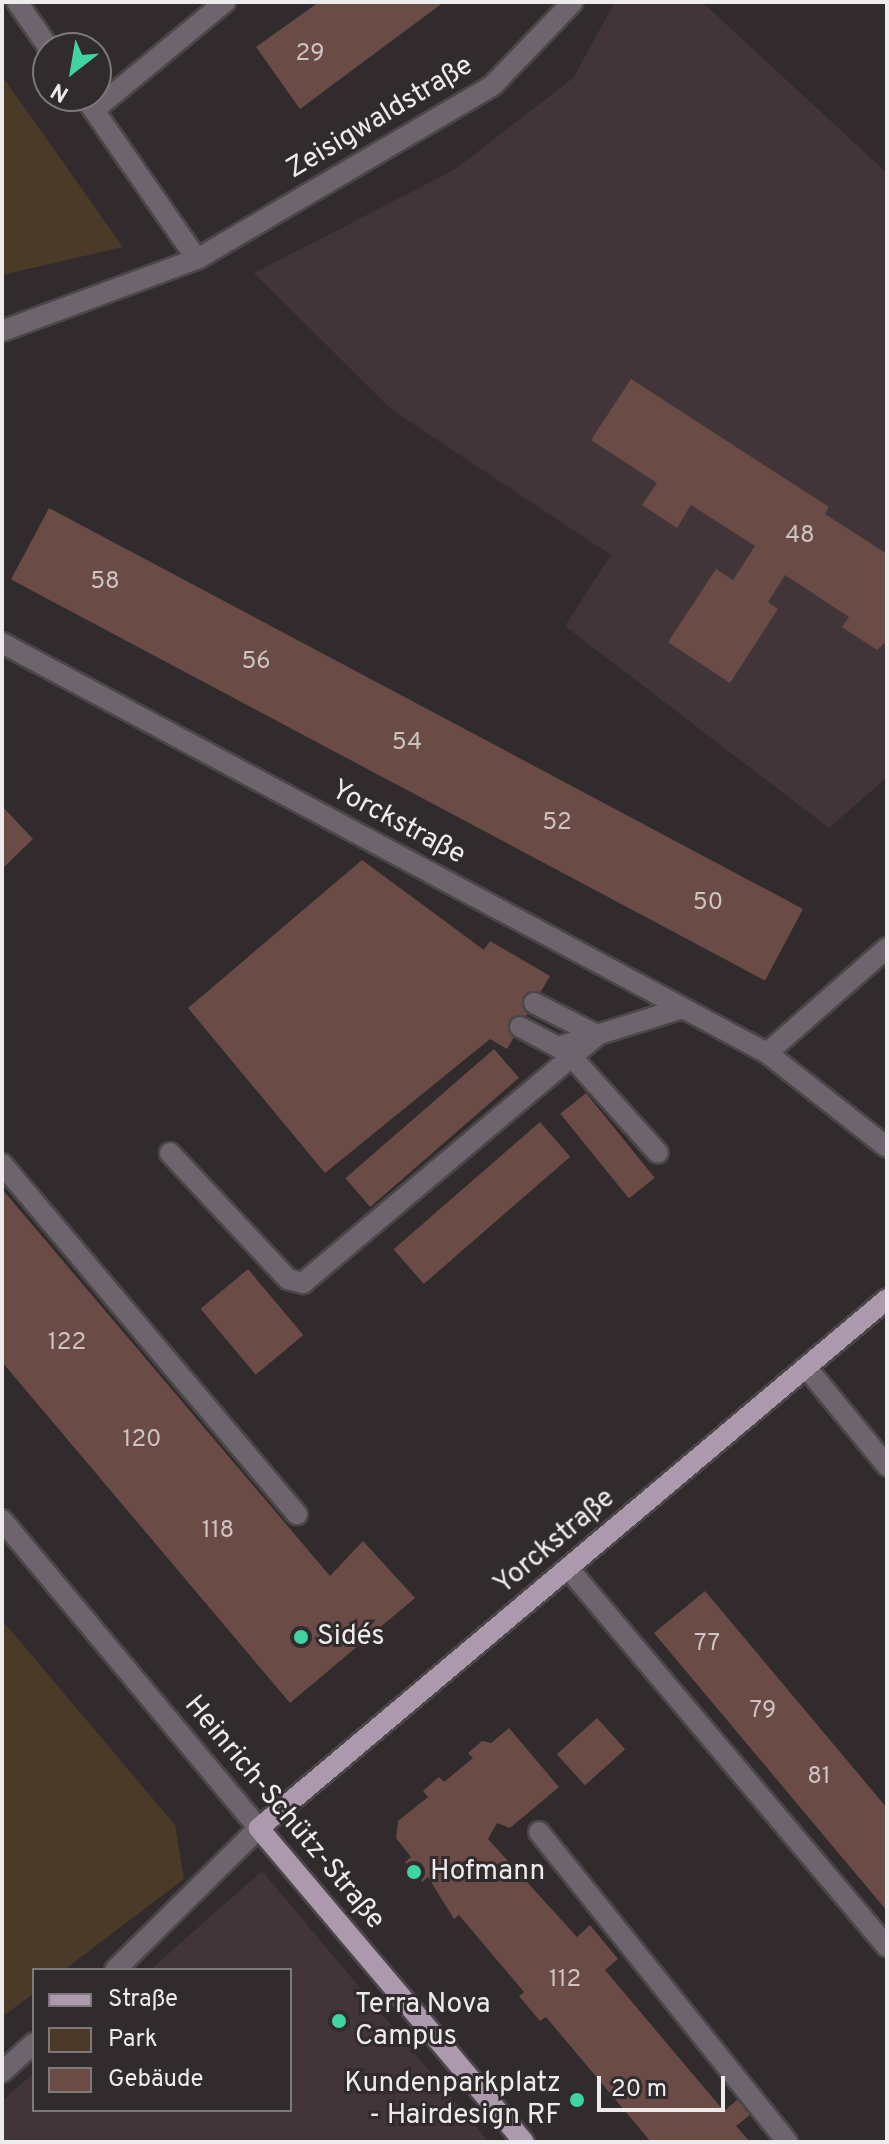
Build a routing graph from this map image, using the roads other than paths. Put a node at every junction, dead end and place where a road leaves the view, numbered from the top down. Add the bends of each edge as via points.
1 (17, 2) edge
2 (225, 2) edge
3 (573, 2) edge
4 (38, 32) edge
5 (112, 86) edge
6 (95, 112) edge
7 (197, 259) junction
8 (2, 331) edge
9 (2, 643) edge
10 (887, 948) edge
11 (534, 1003) dead end
12 (683, 1008) junction
13 (520, 1027) dead end
14 (597, 1035) junction
15 (767, 1053) junction
16 (571, 1056) junction
17 (887, 1147) edge
18 (170, 1153) dead end
19 (658, 1153) dead end
20 (2, 1164) edge
21 (887, 1299) edge
22 (806, 1367) junction
23 (887, 1466) edge
24 (297, 1514) dead end
25 (2, 1520) edge
26 (568, 1568) junction
27 (259, 1828) junction
28 (539, 1832) dead end
29 (887, 1947) edge
30 (117, 1968) edge
31 (32, 2045) edge
32 (2, 2072) edge
33 (524, 2142) edge
34 (787, 2142) edge

1 - 4 street
2 - 5 street
3 - 7 street, Zeisigwaldstraße via 493,85
6 - 7 street
7 - 8 street, Zeisigwaldstraße
9 - 12 street, Yorckstraße
10 - 15 street
11 - 14 street
12 - 14 street
12 - 15 street, Yorckstraße
13 - 14 street via 558,1047
14 - 16 street
15 - 17 street, Yorckstraße
16 - 18 street via 303,1283 288,1279
16 - 19 street
20 - 24 street
21 - 22 main road, Yorckstraße
22 - 23 street
22 - 26 main road, Yorckstraße
25 - 27 street, Heinrich-Schütz-Straße
26 - 27 main road, Yorckstraße
26 - 29 street
27 - 30 street
27 - 33 main road, Heinrich-Schütz-Straße
28 - 34 street
31 - 32 street

